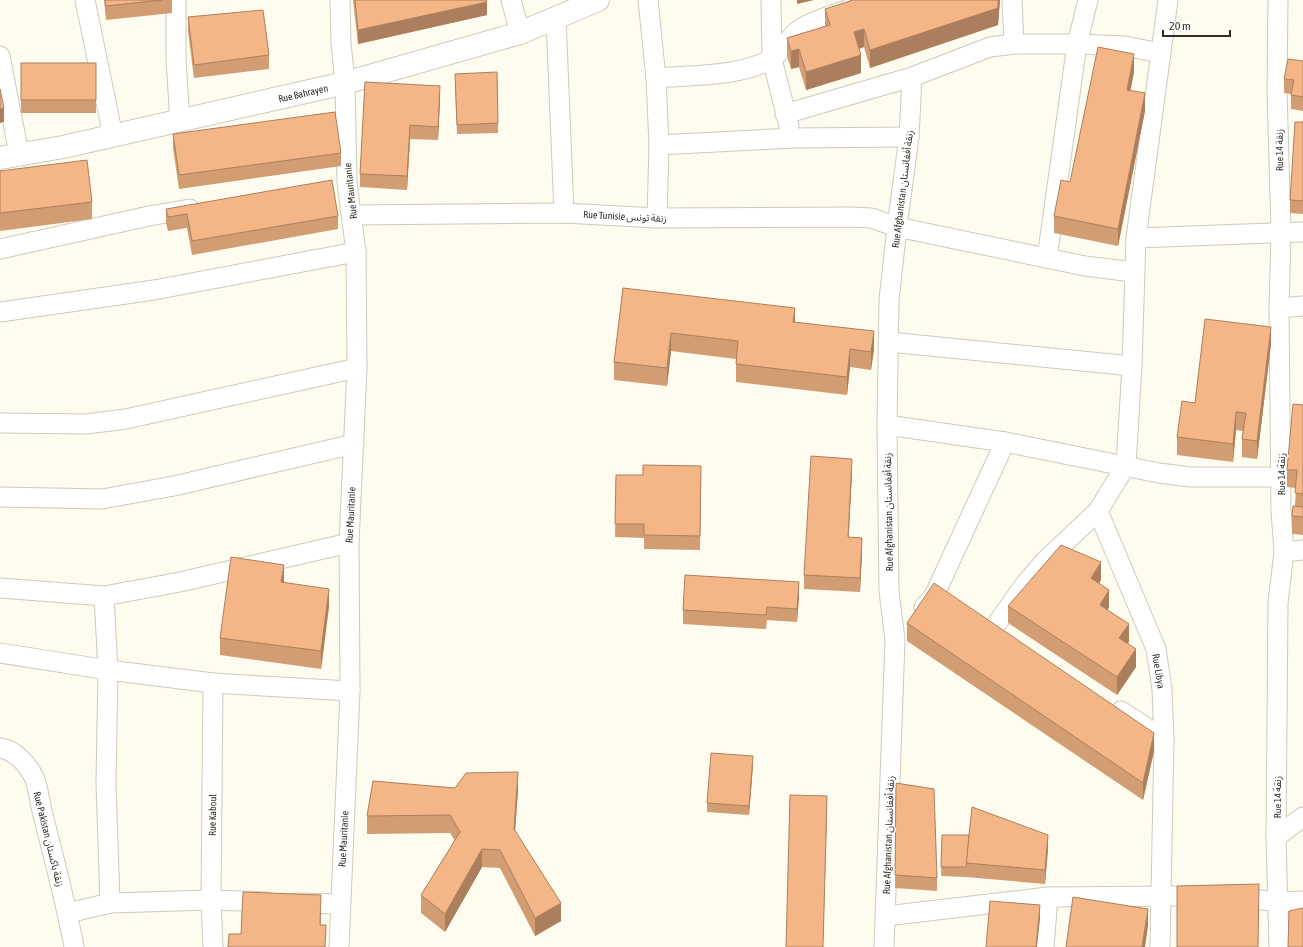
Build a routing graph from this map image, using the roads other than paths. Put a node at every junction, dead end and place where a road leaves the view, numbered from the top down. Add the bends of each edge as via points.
1 (85, 0) edge
2 (176, 0) edge
3 (340, 0) edge
4 (511, 0) edge
5 (598, 0) edge
6 (648, 0) edge
7 (771, 0) edge
8 (876, 0) edge
9 (1012, 0) edge
10 (1088, 0) edge
11 (1168, 0) edge
12 (1278, 0) edge
13 (556, 18) junction
14 (520, 33) junction
15 (1014, 44) junction
16 (1077, 44) junction
17 (1160, 53) junction
18 (0, 56) edge
19 (772, 59) junction
20 (912, 77) junction
21 (656, 78) junction
22 (345, 83) junction
23 (785, 114) junction
24 (180, 122) junction
25 (113, 136) junction
26 (909, 137) junction
27 (793, 138) junction
28 (659, 145) junction
29 (10, 156) edge
30 (205, 206) edge
31 (564, 213) junction
32 (352, 215) junction
33 (657, 218) junction
34 (897, 227) junction
35 (1281, 231) junction
36 (1303, 232) edge
37 (1136, 238) junction
38 (0, 249) edge
39 (356, 252) junction
40 (1047, 258) junction
41 (1133, 272) junction
42 (1303, 306) edge
43 (1279, 308) junction
44 (0, 312) edge
45 (889, 342) junction
46 (1132, 366) junction
47 (357, 368) junction
48 (0, 423) edge
49 (887, 425) junction
50 (1005, 442) junction
51 (354, 444) junction
52 (1126, 465) junction
53 (1281, 477) junction
54 (0, 497) edge
55 (1098, 511) junction
56 (349, 544) junction
57 (1303, 550) edge
58 (1284, 552) junction
59 (0, 588) edge
60 (104, 596) junction
61 (993, 629) edge
62 (895, 640) junction
63 (0, 653) edge
64 (108, 670) junction
65 (213, 683) junction
66 (350, 691) junction
67 (1105, 701) edge
68 (1164, 739) junction
69 (0, 748) edge
70 (1303, 817) edge
71 (1276, 837) junction
72 (1162, 896) junction
73 (1048, 897) junction
74 (1192, 897) edge
75 (1214, 897) edge
76 (211, 900) junction
77 (1303, 901) edge
78 (1279, 902) junction
79 (110, 903) junction
80 (340, 904) junction
81 (68, 914) junction
82 (886, 916) junction
83 (74, 947) edge
84 (213, 947) edge
85 (339, 947) edge
86 (884, 947) edge
87 (1044, 947) edge
88 (1160, 947) edge
89 (1278, 947) edge

1 - 25 street
2 - 24 street
3 - 22 street, Rue Mauritanie
4 - 14 street
5 - 13 street, Rue Bahrayen
6 - 21 street
7 - 19 street
8 - 19 street via 800,29
9 - 15 street
10 - 16 street
11 - 17 street
12 - 35 street, Rue 14 زنقة
13 - 14 street, Rue Bahrayen
13 - 31 street
14 - 22 street, Rue Bahrayen
15 - 16 street
15 - 20 street via 990,48
16 - 17 street via 1125,46
16 - 40 street
17 - 37 street
18 - 29 street
19 - 21 street via 729,73
19 - 23 street
20 - 23 street
20 - 26 street, Rue Afghanistan زنقة أفغانستان
21 - 28 street
22 - 24 street, Rue Bahrayen
22 - 32 street, Rue Mauritanie via 339,184
23 - 27 street
24 - 25 street, Rue Bahrayen
25 - 29 street, Rue Bahrayen
26 - 27 street
26 - 34 street, Rue Afghanistan زنقة أفغانستان
27 - 28 street
28 - 33 street
30 - 38 street
31 - 32 street, Rue Tunisie زنقة تونس
31 - 33 street, Rue Tunisie زنقة تونس
32 - 39 street, Rue Mauritanie
33 - 34 street, Rue Tunisie زنقة تونس via 851,217 871,218
34 - 40 street, Rue Tunisie زنقة تونس
34 - 45 street, Rue Afghanistan زنقة أفغانستان via 889,300
35 - 36 street
35 - 37 street
35 - 43 street, Rue 14 زنقة
37 - 41 street
39 - 44 street via 154,290
39 - 47 street, Rue Mauritanie
40 - 41 street, Rue Tunisie زنقة تونس
41 - 46 street
42 - 43 street
43 - 53 street, Rue 14 زنقة
45 - 46 street
45 - 49 street, Rue Afghanistan زنقة أفغانستان
46 - 52 street
47 - 48 street via 126,419 86,424
47 - 51 street, Rue Mauritanie
49 - 50 street
49 - 62 street, Rue Afghanistan زنقة أفغانستان via 889,591
50 - 52 street
50 - 62 street via 940,600 912,620
51 - 54 street via 180,485 102,499
51 - 56 street, Rue Mauritanie
52 - 53 street via 1190,477
52 - 55 street
53 - 58 street, Rue 14 زنقة via 1280,511
55 - 61 street via 1046,560
55 - 68 street, Rue Libya via 1156,649 1162,688
56 - 60 street via 180,582
56 - 66 street, Rue Mauritanie
57 - 58 street
58 - 71 street, Rue 14 زنقة via 1278,603
59 - 60 street
60 - 64 street
62 - 82 street, Rue Afghanistan زنقة أفغانستان
63 - 64 street
64 - 65 street
64 - 79 street via 106,783
65 - 66 street
65 - 76 street, Rue Kaboul
66 - 80 street, Rue Mauritanie
67 - 68 street
68 - 72 street, Rue Libya
69 - 81 street, Rue Pakistan زنقة باكستان via 22,759 35,778
70 - 71 street
71 - 78 street, Rue 14 زنقة
72 - 73 street
72 - 74 street
72 - 88 street, Rue Libya
73 - 82 street
73 - 87 street
75 - 78 street
76 - 79 street
76 - 80 street
76 - 84 street, Rue Kaboul
77 - 78 street
78 - 89 street, Rue 14 زنقة
79 - 81 street
80 - 85 street, Rue Mauritanie
81 - 83 street, Rue Pakistan زنقة باكستان
82 - 86 street, Rue Afghanistan زنقة أفغانستان

